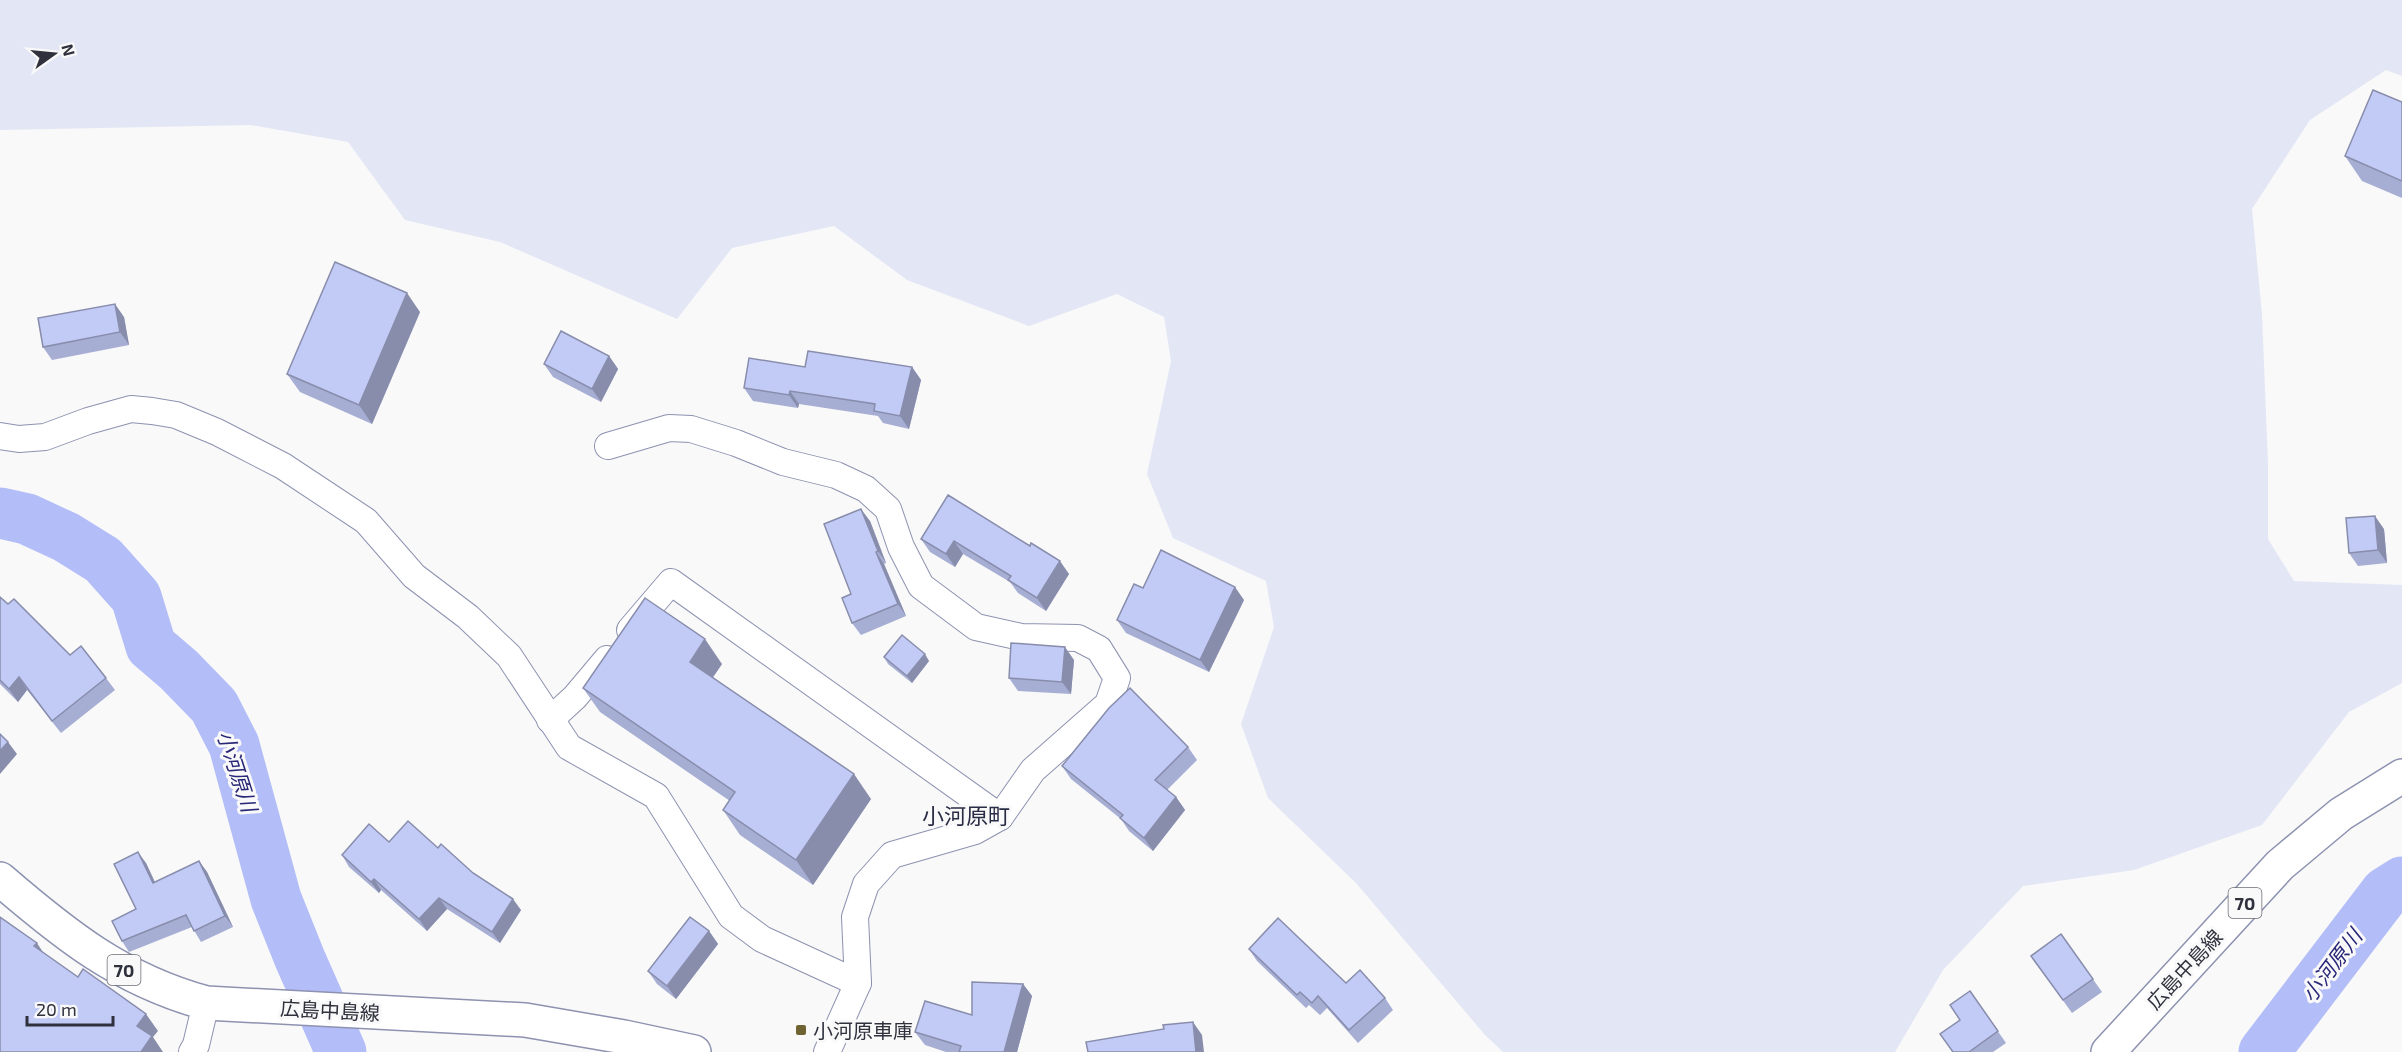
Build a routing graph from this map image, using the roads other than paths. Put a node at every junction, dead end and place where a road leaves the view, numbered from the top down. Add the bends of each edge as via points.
1 (0, 436) edge
2 (608, 446) dead end
3 (550, 720) junction
4 (2402, 776) edge
5 (1000, 817) junction
6 (0, 879) edge
7 (858, 983) junction
8 (206, 1003) junction
9 (192, 1052) edge
10 (694, 1052) edge
11 (827, 1052) edge
12 (2108, 1052) edge

1 - 3 street via 45,437 131,409 176,415 283,466 366,520 414,576 468,617 508,656
2 - 5 street via 669,428 691,429 783,462 836,476 866,489 888,509 901,547 921,586 976,627 1021,636 1078,638 1098,649 1117,678 1108,704 1033,770
3 - 5 street via 575,697 671,582
3 - 7 street via 569,747 656,796 731,916 762,939
4 - 12 main road, 広島中島線 / 70 via 2341,814 2280,865
5 - 7 street via 975,831 892,855 866,884 855,917
6 - 8 main road, 広島中島線 / 70 via 106,962 173,994
7 - 11 street
8 - 9 street
8 - 10 main road, 広島中島線 / 70 via 525,1020

